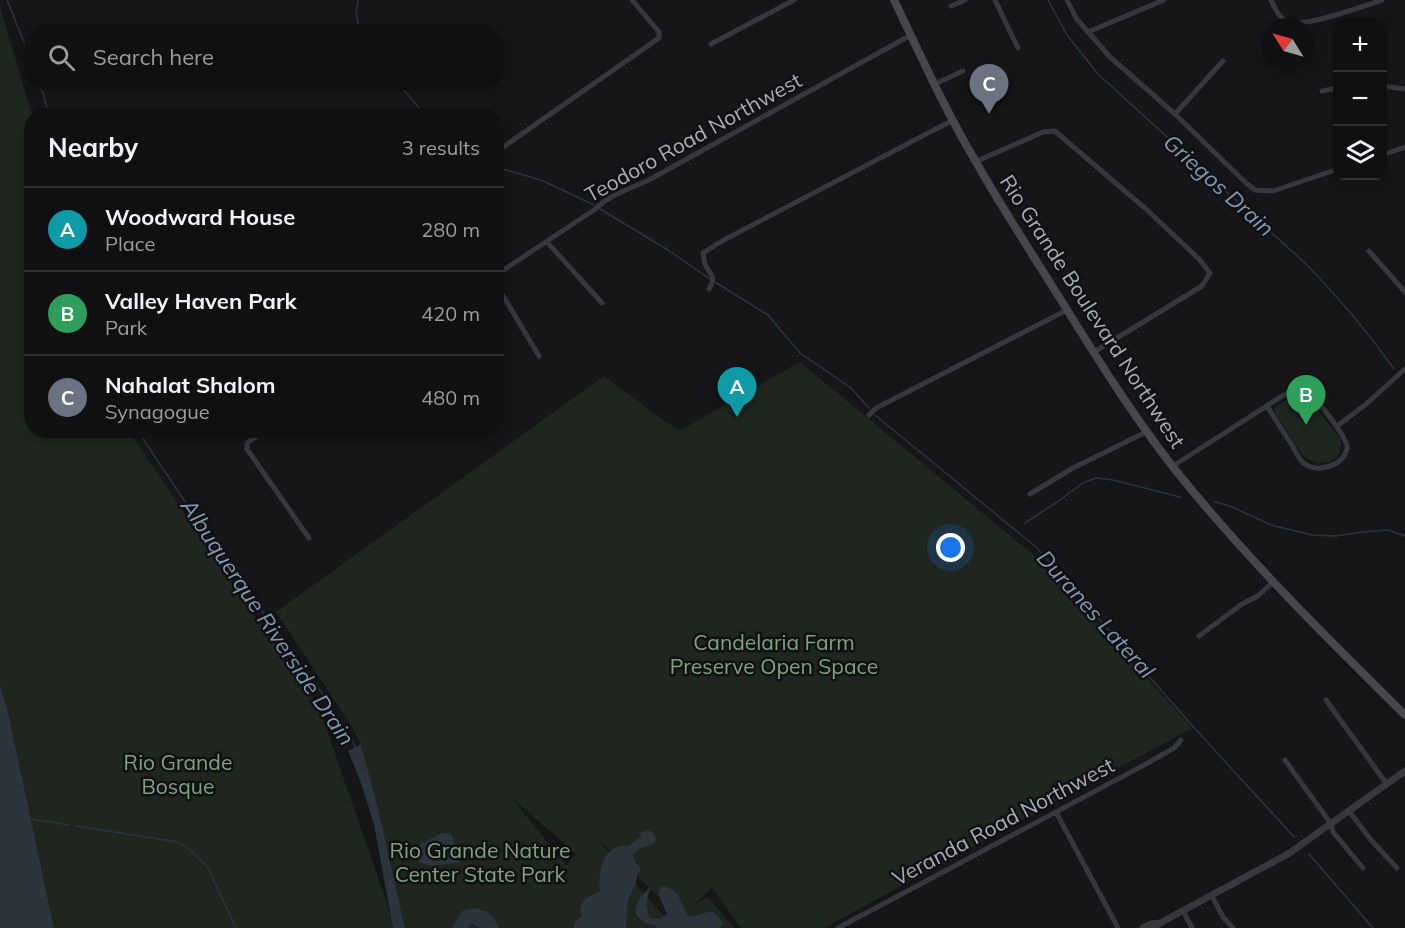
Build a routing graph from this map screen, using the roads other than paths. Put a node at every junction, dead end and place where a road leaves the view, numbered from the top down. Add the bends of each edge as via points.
1 (632, 0) edge
2 (794, 0) edge
3 (894, 0) edge
4 (965, 0) edge
5 (995, 0) edge
6 (1067, 0) edge
7 (1164, 0) edge
8 (1271, 0) edge
9 (1382, 0) edge
10 (951, 6) dead end
11 (1088, 32) junction
12 (911, 35) junction
13 (711, 44) dead end
14 (1018, 48) dead end
15 (1223, 61) dead end
16 (963, 71) dead end
17 (935, 84) junction
18 (1387, 87) edge
19 (1333, 89) edge
20 (1405, 89) edge
21 (1322, 91) dead end
22 (1175, 114) junction
23 (953, 120) junction
24 (504, 146) edge
25 (1405, 147) edge
26 (1387, 154) edge
27 (975, 162) junction
28 (1333, 171) edge
29 (547, 242) junction
30 (1369, 250) dead end
31 (504, 270) edge
32 (709, 289) dead end
33 (1405, 291) edge
34 (504, 298) edge
35 (602, 303) dead end
36 (1067, 310) junction
37 (1094, 352) junction
38 (538, 356) dead end
39 (1405, 369) edge
40 (1266, 406) junction
41 (869, 415) dead end
42 (1337, 426) junction
43 (1146, 432) junction
44 (254, 438) edge
45 (1173, 466) junction
46 (1030, 494) dead end
47 (309, 538) dead end
48 (1274, 581) junction
49 (1199, 636) dead end
50 (1326, 700) dead end
51 (1405, 715) edge
52 (1181, 740) dead end
53 (1285, 760) dead end
54 (1404, 773) edge
55 (1386, 783) junction
56 (1349, 811) junction
57 (1056, 812) junction
58 (1332, 824) junction
59 (1397, 867) dead end
60 (1363, 868) dead end
61 (1212, 896) junction
62 (1183, 911) junction
63 (1158, 925) edge
64 (838, 928) edge
65 (1118, 928) edge
66 (1143, 928) edge
67 (1192, 928) edge
68 (1233, 928) edge

1 - 24 street via 659,32 659,38
2 - 13 street
3 - 12 main road, Rio Grande Boulevard Northwest
4 - 10 street
5 - 14 street
6 - 11 street
7 - 11 street
8 - 9 street via 1288,22 1305,23
11 - 22 street via 1110,57
12 - 17 main road, Rio Grande Boulevard Northwest
12 - 29 street, Teodoro Road Northwest via 649,180 625,189
15 - 22 street
16 - 17 street
17 - 23 main road, Rio Grande Boulevard Northwest
18 - 20 street
19 - 21 street
22 - 28 street via 1255,190 1273,191
23 - 27 main road, Rio Grande Boulevard Northwest
23 - 32 street via 703,253 705,265 712,273
25 - 26 street
27 - 36 main road, Rio Grande Boulevard Northwest
27 - 37 street via 1043,132 1055,131 1146,209 1210,273 1202,286
29 - 31 street, Teodoro Road Northwest
29 - 35 street
30 - 33 street
34 - 38 street
36 - 37 main road, Rio Grande Boulevard Northwest
36 - 41 street
37 - 43 main road, Rio Grande Boulevard Northwest
39 - 42 street
40 - 42 street via 1290,391 1300,390 1310,394
40 - 42 street via 1304,463 1315,468 1329,467 1341,460 1347,449
40 - 45 street
43 - 45 main road, Rio Grande Boulevard Northwest
43 - 46 street
44 - 47 street via 247,443 247,449
45 - 48 main road, Rio Grande Boulevard Northwest
48 - 49 street
48 - 51 main road, Rio Grande Boulevard Northwest
50 - 55 street
52 - 57 street, Veranda Road Northwest via 1155,759
53 - 58 street
54 - 55 street
55 - 56 street
56 - 58 street
56 - 59 street
57 - 64 street, Veranda Road Northwest
57 - 65 street
58 - 60 street via 1333,832
58 - 61 street via 1288,854
61 - 62 street
61 - 68 street
62 - 63 street
62 - 67 street
63 - 66 street

